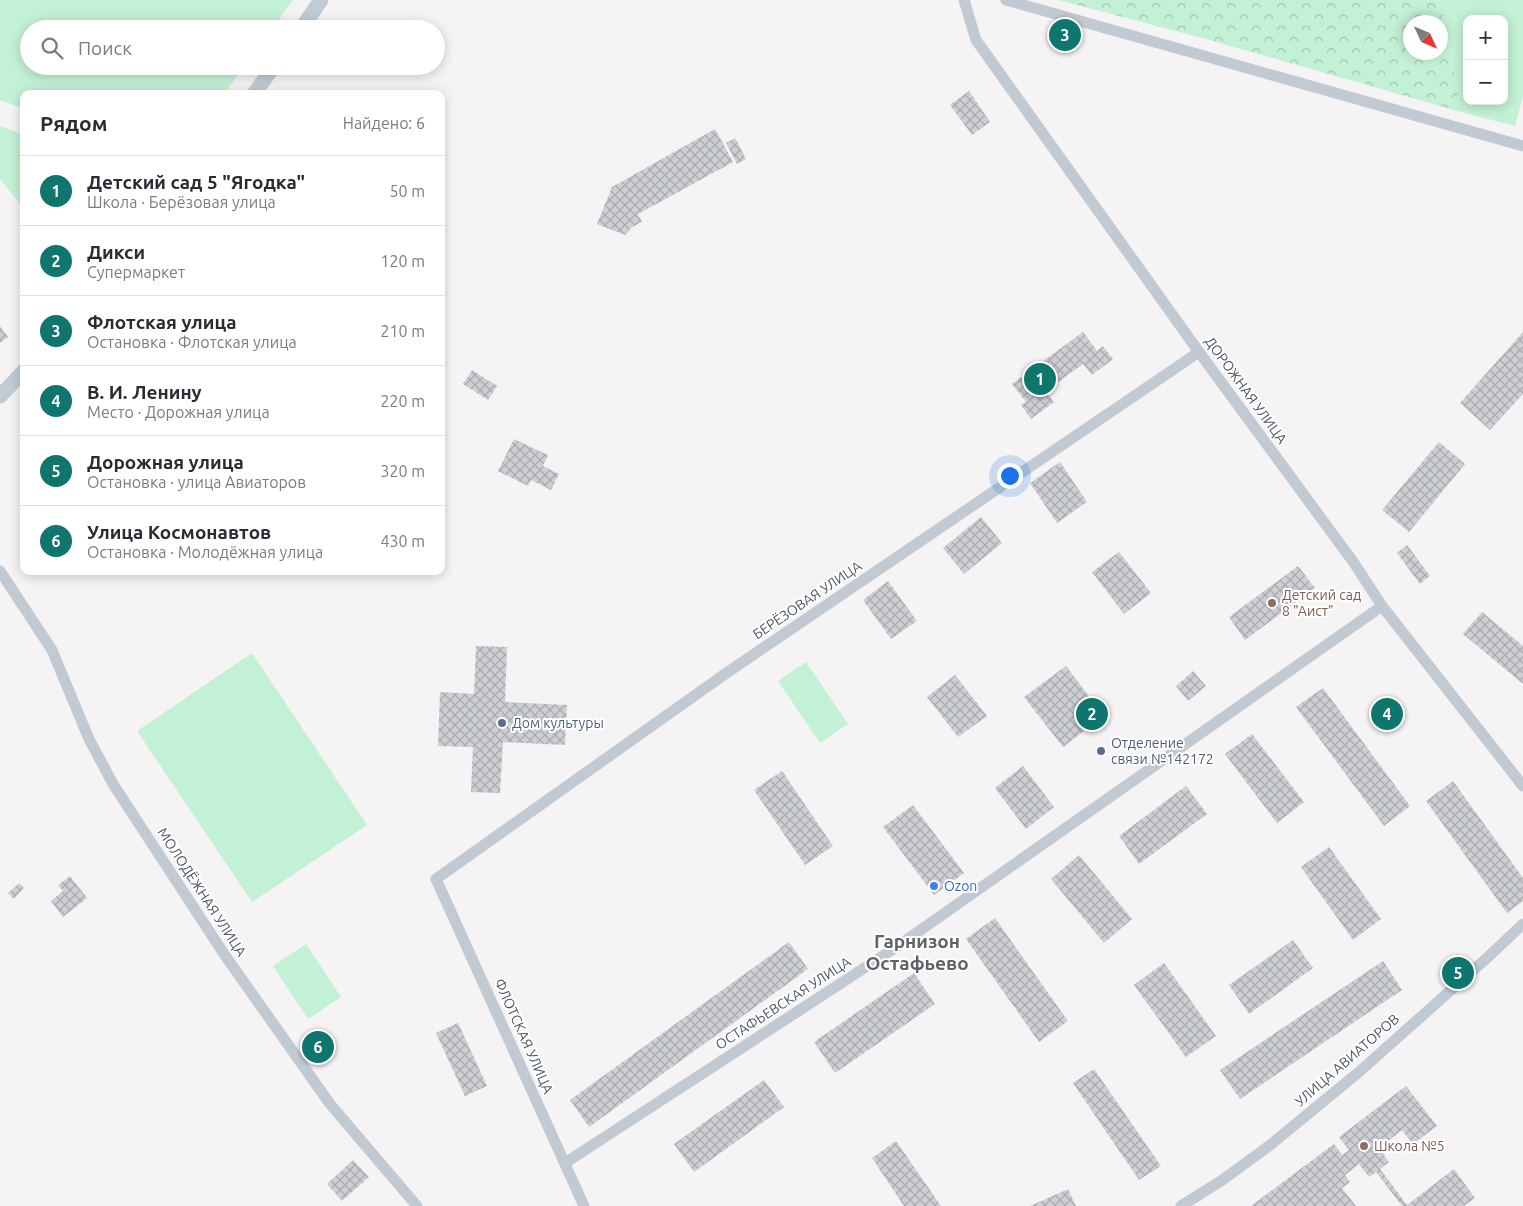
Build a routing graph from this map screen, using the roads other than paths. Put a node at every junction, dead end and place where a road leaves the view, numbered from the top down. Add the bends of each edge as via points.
1 (321, 0) edge
2 (964, 0) edge
3 (1006, 0) edge
4 (307, 20) edge
5 (268, 75) edge
6 (257, 90) edge
7 (1523, 146) edge
8 (1199, 352) junction
9 (20, 375) edge
10 (0, 396) edge
11 (0, 571) edge
12 (1382, 606) junction
13 (1523, 786) edge
14 (436, 879) joint
15 (1523, 924) edge
16 (565, 1163) junction
17 (417, 1206) edge
18 (584, 1206) edge
19 (1181, 1206) edge

1 - 4 street
2 - 8 street, ДОРОЖНАЯ УЛИЦА via 976,40
3 - 7 street
5 - 6 street
8 - 12 street, ДОРОЖНАЯ УЛИЦА
8 - 14 street, БЕРЁЗОВАЯ УЛИЦА via 725,674
9 - 10 street
11 - 17 street, МОЛОДЁЖНАЯ УЛИЦА via 52,650 88,740 224,954 330,1104
12 - 13 street, ДОРОЖНАЯ УЛИЦА
12 - 16 street, ОСТАФЬЕВСКАЯ УЛИЦА via 895,948
14 - 16 street, ФЛОТСКАЯ УЛИЦА
15 - 19 street, УЛИЦА АВИАТОРОВ via 1359,1072 1269,1146
16 - 18 street, ФЛОТСКАЯ УЛИЦА

